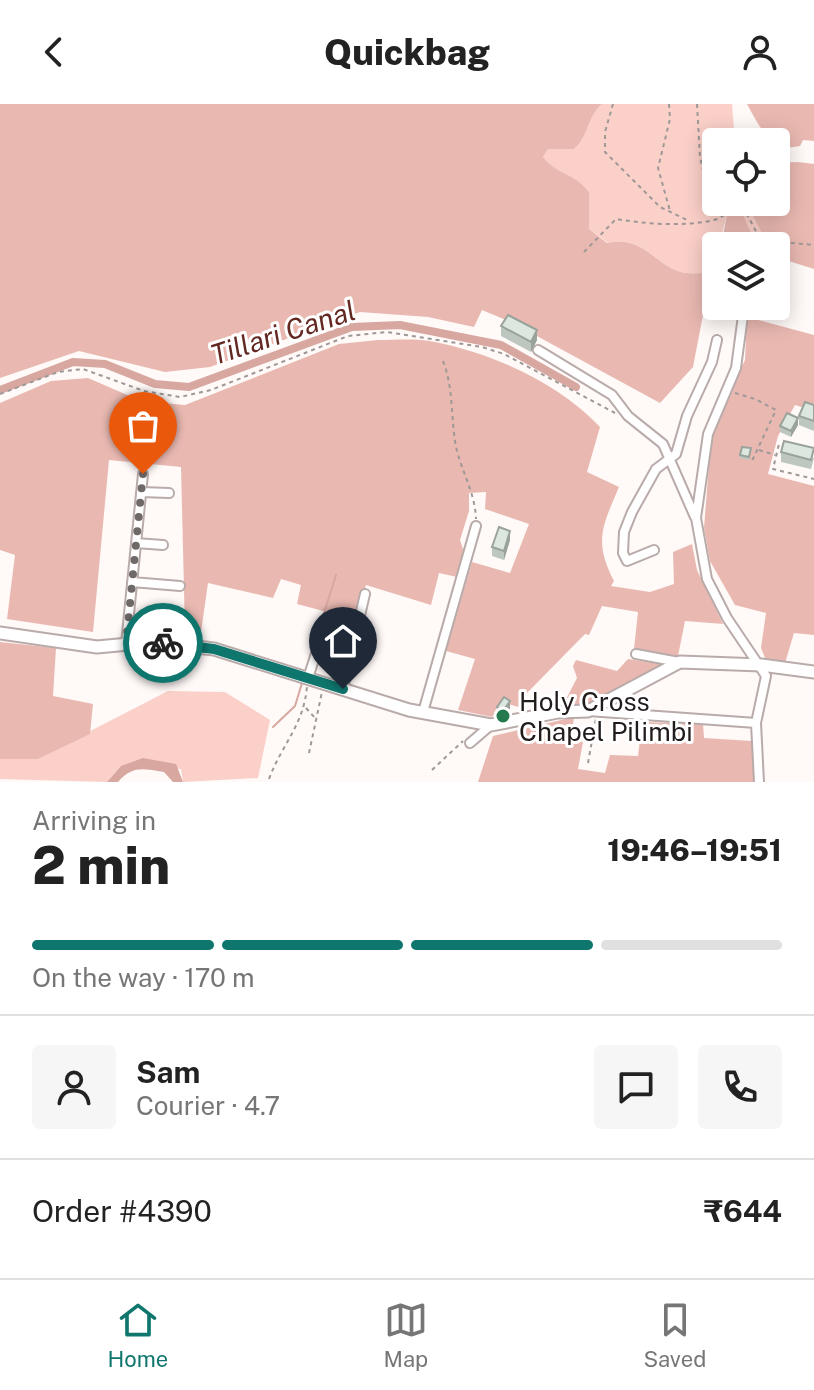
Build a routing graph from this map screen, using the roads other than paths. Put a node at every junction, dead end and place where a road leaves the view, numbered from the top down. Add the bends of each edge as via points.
1 (742, 320) edge
2 (717, 340) dead end
3 (538, 350) dead end
4 (671, 459) junction
5 (143, 474) road end
6 (141, 492) junction
7 (169, 493) dead end
8 (696, 518) junction
9 (476, 526) road end
10 (136, 543) junction
11 (163, 545) dead end
12 (654, 550) dead end
13 (132, 582) junction
14 (180, 586) dead end
15 (365, 594) dead end
16 (0, 633) edge
17 (322, 635) road end
18 (439, 643) dead end
19 (126, 644) junction
20 (636, 654) dead end
21 (680, 662) junction
22 (761, 665) junction
23 (814, 672) edge
24 (308, 678) junction
25 (343, 689) junction
26 (421, 712) junction
27 (592, 712) junction
28 (756, 723) junction
29 (491, 725) junction
30 (471, 740) road end
31 (759, 782) edge

1 - 8 street via 736,368 708,434
2 - 4 street
3 - 4 street via 612,395 628,416 663,444
4 - 8 street
4 - 12 street via 656,469 624,532 627,561
5 - 6 street
6 - 7 street
6 - 10 street
8 - 22 street via 707,579
9 - 26 street
10 - 11 street
10 - 13 street
13 - 14 street
13 - 19 street
15 - 25 street
16 - 19 main road via 97,647
17 - 24 street
18 - 26 street
19 - 24 main road via 214,649
20 - 21 street
21 - 22 main road
21 - 27 main road
22 - 23 main road
22 - 28 street via 766,676
24 - 25 main road
25 - 26 main road
26 - 29 main road
27 - 28 street
27 - 29 main road via 558,712
28 - 31 street
29 - 30 street

